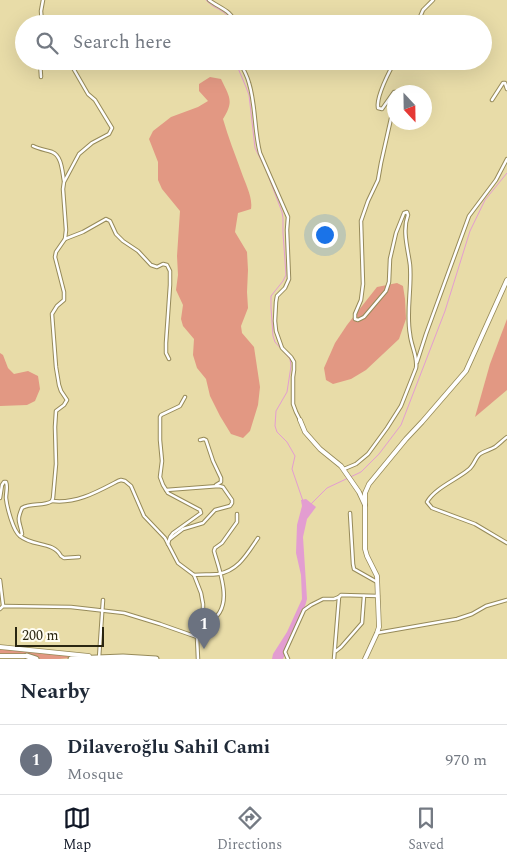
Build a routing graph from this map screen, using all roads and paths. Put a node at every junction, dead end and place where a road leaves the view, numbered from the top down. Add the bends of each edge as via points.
1 (43, 0) edge
2 (209, 0) edge
3 (433, 0) edge
4 (42, 15) edge
5 (231, 15) edge
6 (421, 15) edge
7 (41, 70) edge
8 (74, 70) edge
9 (244, 70) edge
10 (390, 70) edge
11 (41, 77) dead end
12 (507, 89) edge
13 (492, 100) dead end
14 (387, 102) edge
15 (388, 130) edge
16 (33, 146) dead end
17 (507, 159) edge
18 (64, 182) junction
19 (65, 239) junction
20 (507, 280) edge
21 (169, 360) dead end
22 (417, 362) junction
23 (185, 397) dead end
24 (300, 420) joint
25 (507, 437) edge
26 (200, 440) dead end
27 (345, 470) junction
28 (215, 486) junction
29 (166, 490) junction
30 (0, 498) edge
31 (52, 501) junction
32 (365, 505) junction
33 (350, 513) dead end
34 (236, 514) dead end
35 (20, 536) junction
36 (258, 538) dead end
37 (169, 542) junction
38 (507, 543) edge
39 (79, 558) dead end
40 (220, 573) junction
41 (194, 575) junction
42 (0, 580) edge
43 (378, 582) junction
44 (364, 596) junction
45 (378, 596) junction
46 (339, 597) junction
47 (103, 600) dead end
48 (507, 600) edge
49 (3, 606) junction
50 (0, 609) edge
51 (102, 610) junction
52 (200, 621) junction
53 (377, 633) junction
54 (197, 638) junction
55 (0, 647) edge
56 (336, 651) junction
57 (0, 656) edge
58 (28, 657) edge
59 (98, 658) junction
60 (36, 659) edge
61 (71, 659) edge
62 (156, 659) edge
63 (198, 659) edge
64 (288, 659) edge
65 (334, 659) edge
66 (365, 659) edge

1 - 4 street
2 - 5 street
3 - 6 street
7 - 11 street
8 - 18 street via 112,128 110,134 92,142 79,154
9 - 24 street via 251,91 260,154 288,217 289,279 277,296 275,321 282,348 294,362 293,404
10 - 14 street via 378,99 378,108 382,109
12 - 13 street via 503,83
15 - 22 street via 378,180 361,221 364,284 355,319 364,317 386,291 396,233 407,212 409,326
16 - 18 street via 58,155
17 - 22 street via 469,216
18 - 19 street
19 - 21 street via 106,219 119,238 138,251 150,265 167,265 170,272 166,342
19 - 31 street via 55,257 64,300 52,314 59,385 67,400 56,411
20 - 32 street via 466,371 369,484
22 - 27 street via 401,406 388,428 368,454
23 - 29 street via 180,406 159,419 160,477
24 - 27 street via 305,432 320,449
25 - 38 street via 480,454 467,472 427,502 432,508 475,524
26 - 28 street via 206,440 222,480
27 - 32 street
28 - 29 street
28 - 37 street via 223,488 232,500 230,506 215,510 203,523 183,529
29 - 37 street via 201,513 172,533
30 - 35 street via 2,485 6,482 9,512
31 - 35 street via 22,508
31 - 37 street via 62,502 91,495 118,481 125,481 131,486 144,516
32 - 43 street via 365,549
33 - 43 street via 354,569
34 - 40 street via 237,522 214,551
35 - 39 street via 58,550 64,558
36 - 40 street via 234,568
37 - 41 street via 178,563
40 - 41 street
40 - 52 street via 224,602 210,622
41 - 52 street via 202,598
42 - 49 street
43 - 45 street
44 - 45 street
44 - 46 street
44 - 56 street via 362,623
45 - 53 street
46 - 56 street
46 - 64 street via 323,599 304,610 285,652
47 - 51 street
48 - 53 street via 457,619
49 - 50 street
49 - 51 street
51 - 54 street via 141,618
51 - 59 street
52 - 54 street
53 - 66 street
54 - 63 street
55 - 59 street
56 - 65 street
57 - 58 street
58 - 60 highway
59 - 61 highway
59 - 62 highway

